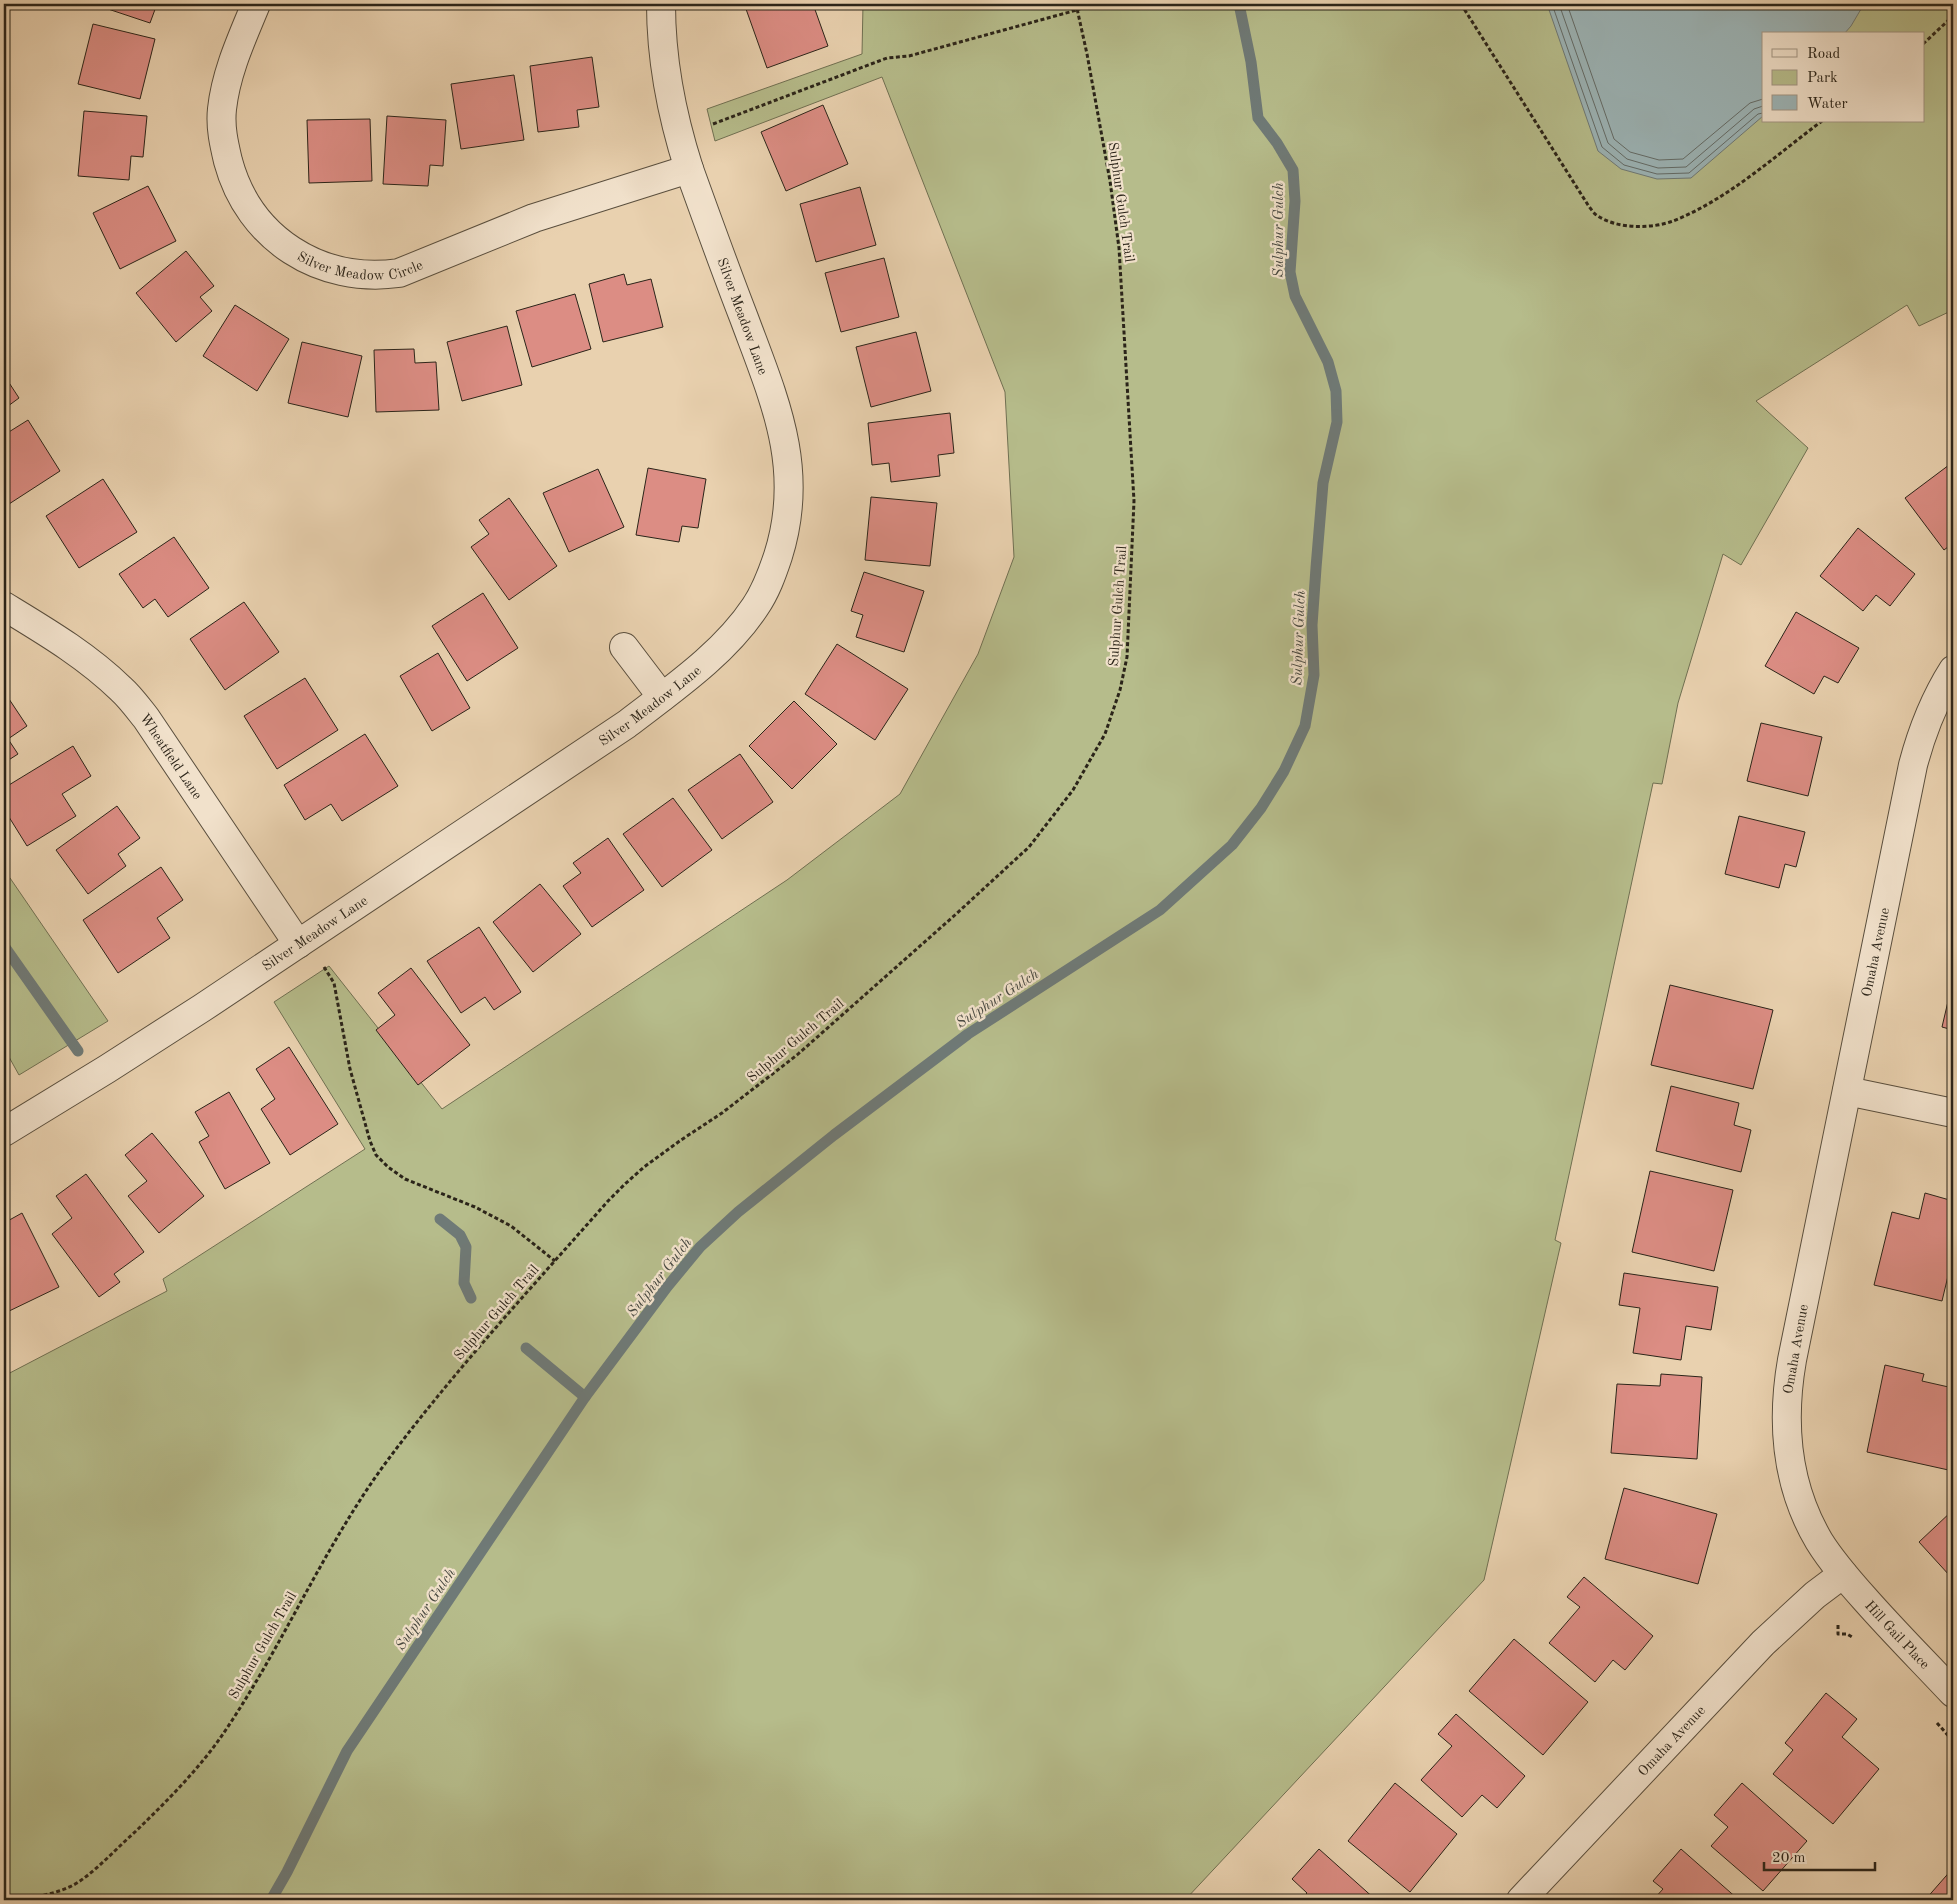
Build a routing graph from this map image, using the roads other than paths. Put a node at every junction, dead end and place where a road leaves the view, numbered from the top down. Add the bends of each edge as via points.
1 (256, 4) edge
2 (661, 4) edge
3 (688, 169) junction
4 (4, 606) edge
5 (624, 647) dead end
6 (1953, 670) edge
7 (662, 697) junction
8 (298, 944) junction
9 (1847, 1091) junction
10 (1953, 1113) edge
11 (4, 1132) edge
12 (1843, 1574) junction
13 (1953, 1693) edge
14 (1521, 1900) edge

1 - 3 street, Silver Meadow Circle via 232,64 222,109 229,165 236,187 250,210 280,244 330,268 381,276 400,273 534,218
2 - 3 street, Silver Meadow Lane via 667,82
3 - 7 street, Silver Meadow Lane via 773,397 785,447 790,494 783,539 764,592 754,608 694,673
4 - 8 street, Wheatfield Lane via 61,642 122,689 146,718
5 - 7 street
6 - 9 street, Omaha Avenue via 1925,723 1913,765
7 - 8 street, Silver Meadow Lane via 587,751
8 - 11 street, Silver Meadow Lane via 108,1069
9 - 10 street
9 - 12 street, Omaha Avenue via 1791,1368 1786,1421 1791,1466 1802,1505 1818,1540
12 - 13 street, Hill Gail Place
12 - 14 street, Omaha Avenue via 1763,1642

